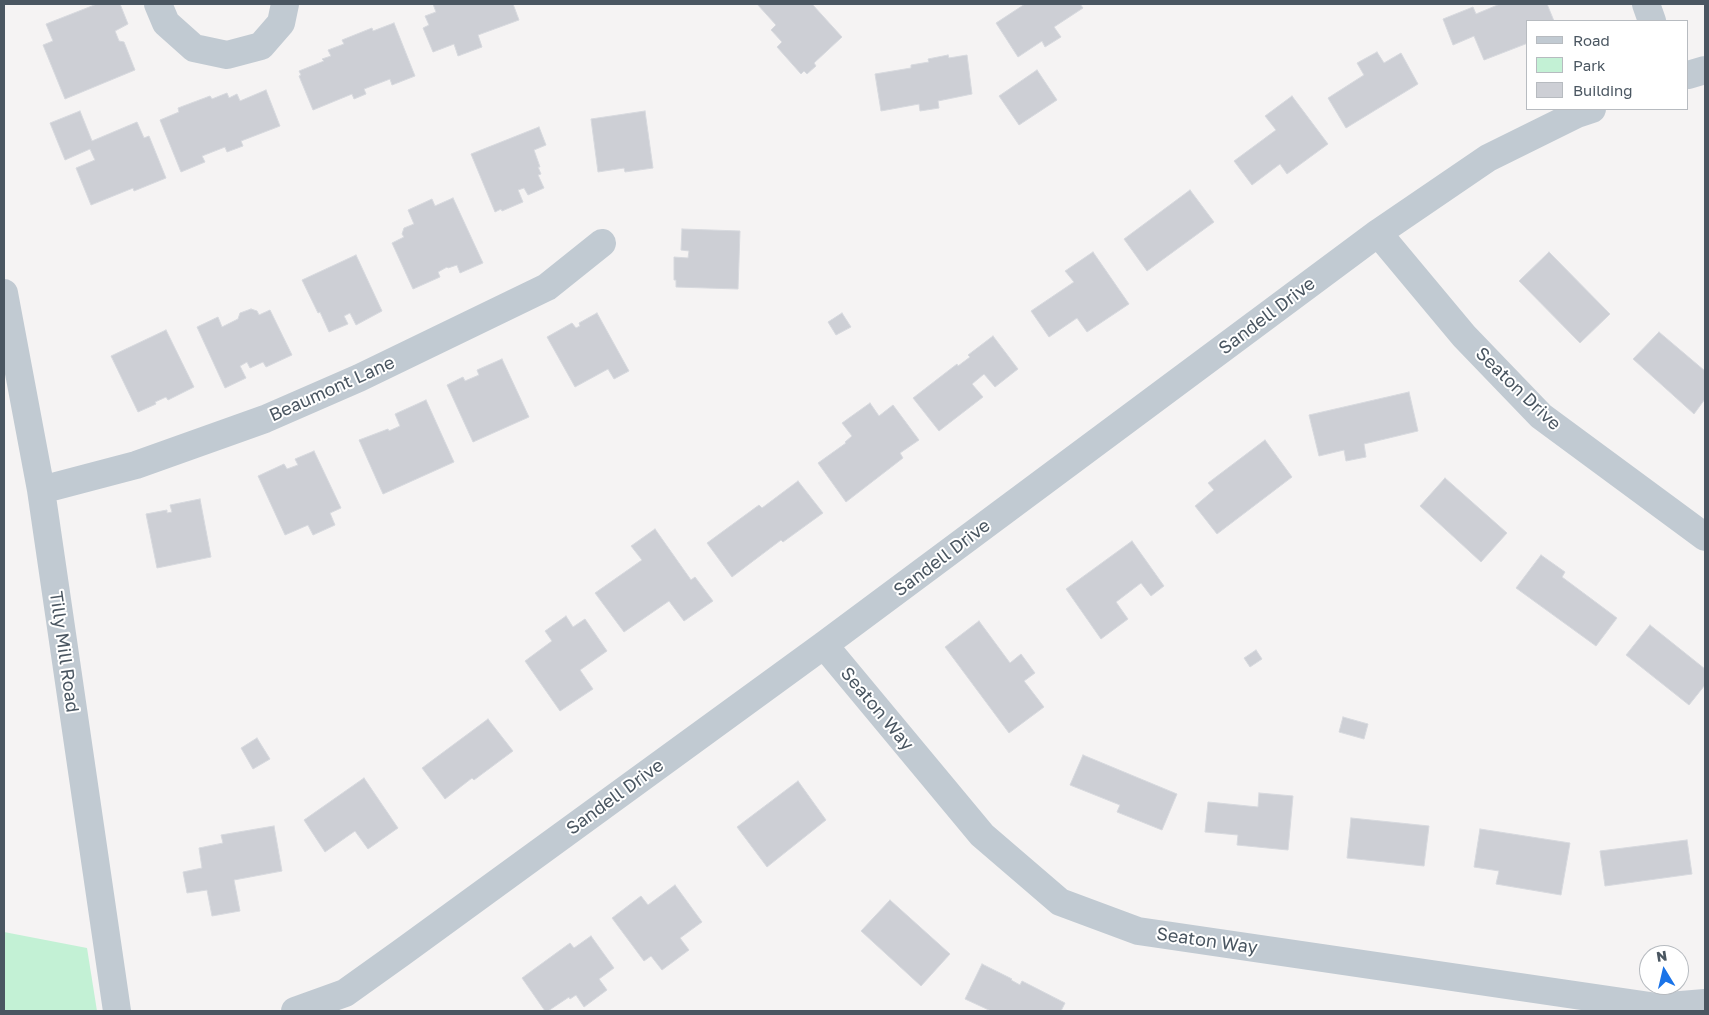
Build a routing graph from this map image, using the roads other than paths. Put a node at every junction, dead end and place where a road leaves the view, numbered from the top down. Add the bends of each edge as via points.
1 (158, 4) edge
2 (285, 4) edge
3 (1646, 4) edge
4 (1652, 20) edge
5 (1705, 70) edge
6 (1689, 75) edge
7 (1589, 110) edge
8 (1378, 233) junction
9 (602, 243) dead end
10 (4, 293) edge
11 (41, 490) junction
12 (1705, 537) edge
13 (824, 646) junction
14 (1705, 1003) edge
15 (117, 1011) edge
16 (295, 1011) edge

1 - 2 street via 166,23 194,48 227,55 261,46 280,23
3 - 4 street
5 - 6 street
7 - 8 street, Sandell Drive via 1488,158
8 - 12 street, Seaton Drive via 1464,336 1541,416
8 - 13 street, Sandell Drive
9 - 11 street, Beaumont Lane via 547,288 350,382 265,419 136,465
10 - 11 street, Tilly Mill Road
11 - 15 street, Tilly Mill Road
13 - 14 street, Seaton Way via 982,835 1060,902 1138,931 1657,1006
13 - 16 street, Sandell Drive via 345,992

